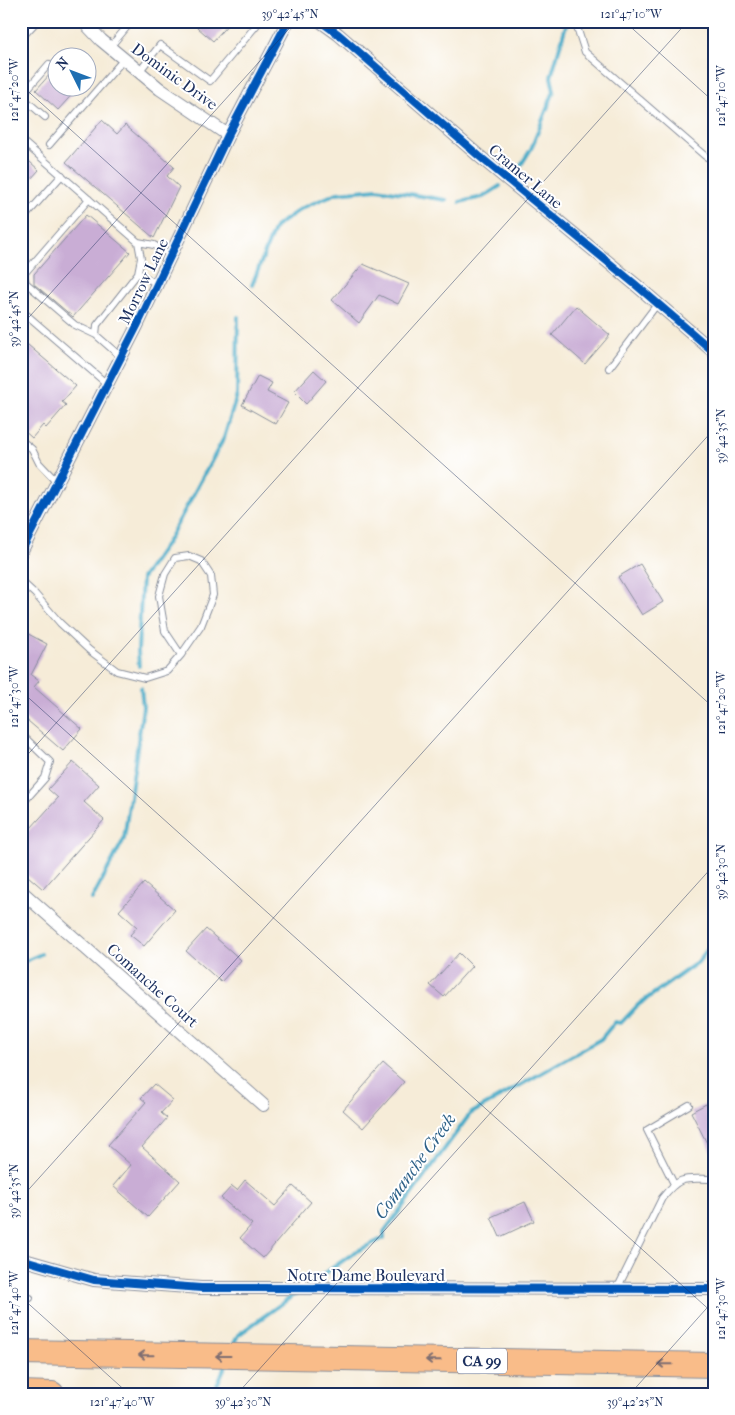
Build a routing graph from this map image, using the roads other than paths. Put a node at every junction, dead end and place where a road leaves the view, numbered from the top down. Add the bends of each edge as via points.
1 (33, 21) edge
2 (83, 21) edge
3 (122, 21) edge
4 (260, 21) edge
5 (288, 21) edge
6 (320, 21) edge
7 (575, 21) edge
8 (130, 24) edge
9 (21, 34) edge
10 (110, 47) junction
11 (124, 59) junction
12 (48, 65) edge
13 (139, 72) junction
14 (21, 78) edge
15 (30, 86) junction
16 (21, 96) edge
17 (45, 117) dead end
18 (228, 134) junction
19 (21, 140) edge
20 (49, 145) dead end
21 (714, 161) edge
22 (62, 175) junction
23 (89, 199) junction
24 (21, 221) edge
25 (138, 242) junction
26 (171, 255) junction
27 (138, 273) junction
28 (157, 284) junction
29 (658, 303) junction
30 (21, 310) edge
31 (96, 335) junction
32 (714, 352) edge
33 (121, 357) junction
34 (609, 368) dead end
35 (107, 384) junction
36 (21, 440) edge
37 (57, 482) junction
38 (22, 550) edge
39 (21, 581) edge
40 (181, 655) junction
41 (21, 734) edge
42 (21, 805) edge
43 (21, 891) edge
44 (263, 1105) dead end
45 (689, 1105) dead end
46 (714, 1179) edge
47 (674, 1184) junction
48 (21, 1259) edge
49 (617, 1289) junction
50 (714, 1289) edge
51 (21, 1296) edge
52 (30, 1298) dead end
53 (21, 1352) edge
54 (714, 1365) edge
55 (21, 1393) edge
56 (52, 1394) edge

1 - 9 street
2 - 10 street, Dominic Drive
3 - 8 lane
4 - 13 lane via 210,80 160,45
5 - 18 street, Morrow Lane
6 - 29 street, Cramer Lane
7 - 21 lane via 586,52
8 - 10 lane
10 - 11 street, Dominic Drive
11 - 13 street, Dominic Drive
11 - 20 lane
12 - 15 lane
13 - 18 street, Dominic Drive
14 - 15 lane
15 - 16 lane
16 - 17 lane
18 - 26 street, Morrow Lane
19 - 22 lane
22 - 23 lane
22 - 24 lane
23 - 25 lane
23 - 31 lane via 24,274 26,283 75,325
25 - 26 lane via 154,245
25 - 27 lane via 141,258
26 - 28 street, Morrow Lane
27 - 28 lane
27 - 31 lane via 97,325
28 - 33 street, Morrow Lane
29 - 32 street, Cramer Lane
29 - 34 lane
30 - 35 lane
31 - 33 lane
33 - 35 street, Morrow Lane
35 - 37 street, Morrow Lane
36 - 37 lane
37 - 38 street, Morrow Lane
39 - 40 lane via 60,623 117,671 144,678 167,671
40 - 40 lane via 201,626 213,595 211,576 201,561 189,556 175,558 165,574 159,596 165,631
41 - 42 lane via 50,762 44,778
43 - 44 street, Comanche Court
45 - 47 lane via 647,1130
46 - 47 lane via 687,1179
47 - 49 lane via 662,1198
48 - 49 street, Notre Dame Boulevard via 94,1280 201,1288
49 - 50 street, Notre Dame Boulevard
51 - 52 lane
54 -> 53 highway, CA 99
55 - 56 highway

